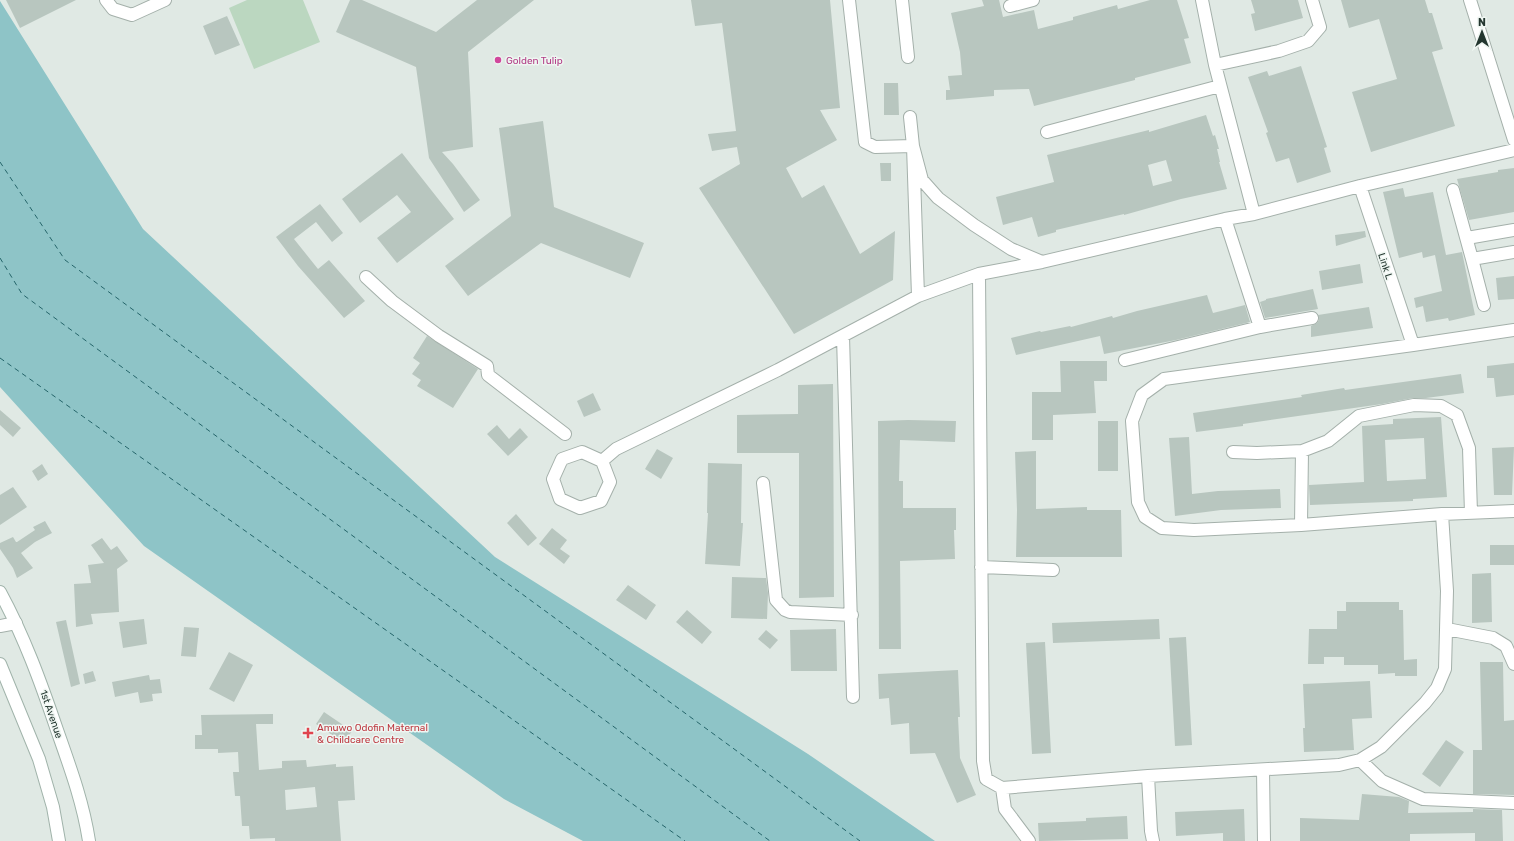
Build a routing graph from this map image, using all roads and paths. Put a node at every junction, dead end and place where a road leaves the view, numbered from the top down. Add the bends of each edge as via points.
1 (106, 0) edge
2 (165, 0) edge
3 (848, 0) edge
4 (902, 0) edge
5 (1033, 0) edge
6 (1202, 0) edge
7 (1312, 0) edge
8 (1470, 0) edge
9 (1010, 6) dead end
10 (908, 57) dead end
11 (1215, 65) junction
12 (1220, 86) junction
13 (910, 117) dead end
14 (1047, 132) dead end
15 (1514, 140) edge
16 (913, 146) junction
17 (1514, 150) edge
18 (1360, 186) junction
19 (1453, 190) dead end
20 (1254, 214) junction
21 (1225, 219) junction
22 (1514, 230) edge
23 (1467, 238) junction
24 (1514, 252) edge
25 (1472, 259) junction
26 (1042, 262) junction
27 (979, 274) junction
28 (366, 277) dead end
29 (918, 296) junction
30 (1484, 305) dead end
31 (1312, 318) dead end
32 (1260, 326) junction
33 (1514, 330) edge
34 (844, 336) junction
35 (1413, 345) junction
36 (1125, 360) dead end
37 (564, 434) dead end
38 (1302, 451) junction
39 (1233, 452) dead end
40 (602, 461) junction
41 (763, 483) dead end
42 (1514, 511) edge
43 (1470, 513) junction
44 (1442, 514) junction
45 (1301, 525) junction
46 (982, 567) junction
47 (1053, 570) dead end
48 (0, 592) edge
49 (5, 610) edge
50 (852, 615) junction
51 (16, 623) junction
52 (0, 626) edge
53 (1447, 629) junction
54 (0, 664) edge
55 (1514, 664) edge
56 (853, 697) dead end
57 (1360, 760) junction
58 (1264, 770) junction
59 (1148, 776) junction
60 (1002, 788) junction
61 (1514, 803) edge
62 (59, 841) edge
63 (89, 841) edge
64 (1029, 841) edge
65 (1153, 841) edge
66 (1264, 841) edge

1 - 2 street via 113,9 132,15
3 - 16 street via 865,142 875,147
4 - 10 street
5 - 9 street
6 - 11 street
7 - 11 street via 1320,27 1308,41 1279,51
8 - 15 street
11 - 12 street
12 - 14 street
12 - 20 street
13 - 16 street
16 - 26 street via 922,180 938,198 1012,249
16 - 29 street
17 - 18 street
18 - 20 street
18 - 35 street, Link L
19 - 23 street
20 - 21 street
21 - 26 street
21 - 32 street
22 - 23 street
23 - 25 street
24 - 25 street
25 - 30 street
26 - 27 street
27 - 29 street
27 - 46 street
28 - 37 street via 392,301 439,336 487,366 488,375
29 - 34 street
31 - 32 street
32 - 36 street
33 - 35 street
34 - 40 street via 616,449
34 - 50 street
35 - 45 street via 1164,379 1142,394 1132,421 1138,502 1145,517 1168,529
38 - 39 street
38 - 43 street via 1328,441 1359,416 1414,405 1441,406 1457,415 1469,448
38 - 45 street
40 - 40 street via 582,452 562,459 553,479 560,499 580,508 601,501 610,482
41 - 50 street via 776,600 790,612
42 - 43 street
43 - 44 street
44 - 45 street
44 - 53 street
46 - 47 street
46 - 60 street via 982,761 986,778
48 - 49 street, 1st Avenue
49 - 51 street, 1st Avenue
50 - 56 street
51 - 52 street
51 - 63 street, 1st Avenue via 44,690 77,786
53 - 55 street via 1493,638 1506,646
53 - 57 street via 1445,669 1437,688 1380,747
54 - 62 street via 39,759
57 - 58 street via 1339,765
57 - 61 street via 1382,781 1423,799
58 - 59 street
58 - 66 street
59 - 60 street
59 - 65 street via 1150,831
60 - 64 street via 1005,809

